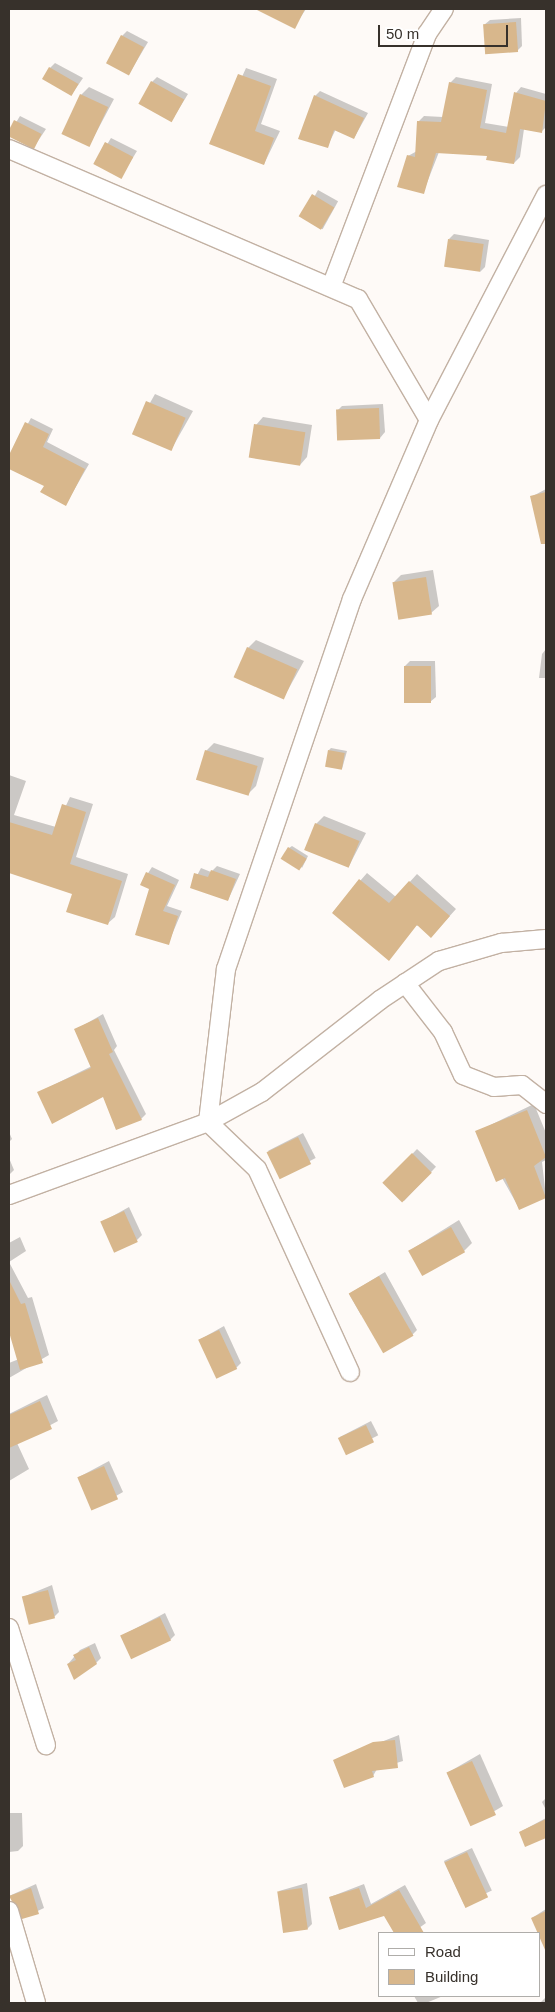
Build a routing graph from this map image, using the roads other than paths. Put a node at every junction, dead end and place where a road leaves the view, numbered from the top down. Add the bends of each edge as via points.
1 (444, 9) edge
2 (9, 149) edge
3 (546, 195) edge
4 (330, 287) junction
5 (429, 420) junction
6 (546, 939) edge
7 (405, 983) junction
8 (546, 1104) edge
9 (208, 1122) junction
10 (9, 1195) edge
11 (350, 1372) dead end
12 (9, 1628) edge
13 (46, 1745) dead end
14 (9, 1911) edge
15 (36, 2003) edge

1 - 4 street via 427,34
2 - 4 street
3 - 5 street
4 - 5 street via 358,299
5 - 9 street via 352,599 226,969
6 - 7 street via 470,950 439,961
7 - 8 street via 443,1032 463,1075 494,1087 522,1085
7 - 9 street via 262,1092
9 - 10 street
9 - 11 street via 257,1169
12 - 13 street
14 - 15 street

